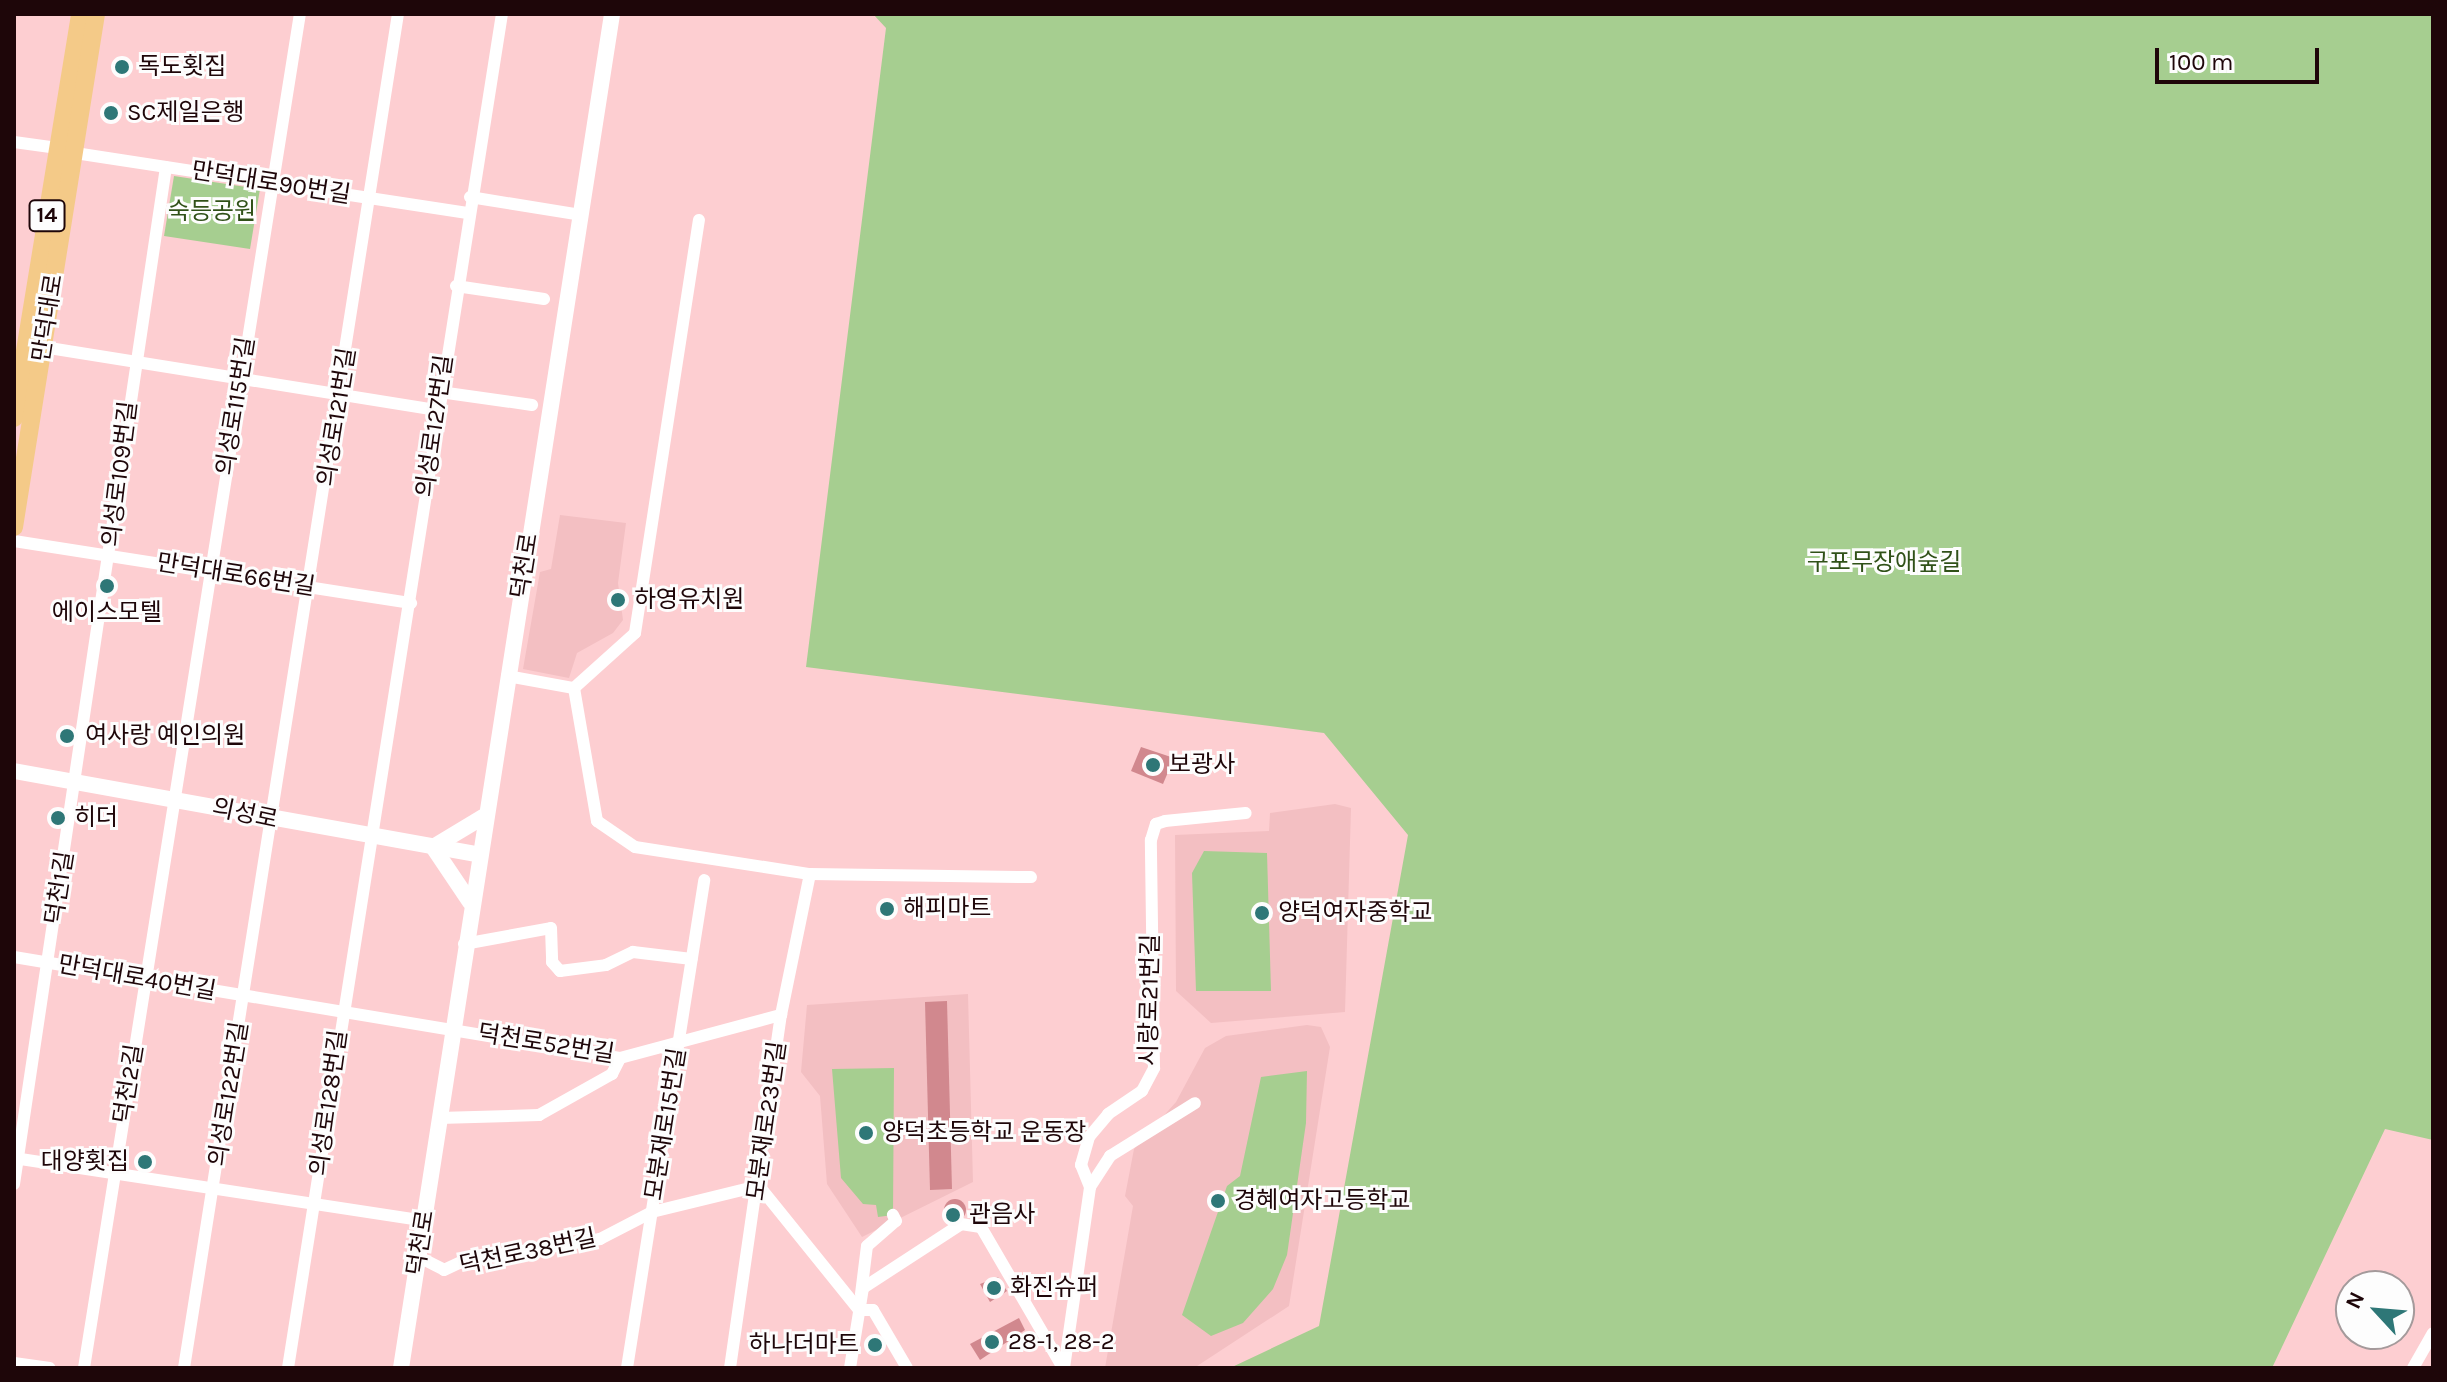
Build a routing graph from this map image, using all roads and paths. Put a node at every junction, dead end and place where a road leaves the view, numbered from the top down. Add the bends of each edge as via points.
1 (80, 14) edge
2 (96, 14) edge
3 (300, 14) edge
4 (398, 14) edge
5 (502, 14) edge
6 (612, 14) edge
7 (14, 142) edge
8 (67, 150) junction
9 (166, 167) junction
10 (273, 183) junction
11 (470, 197) junction
12 (370, 198) junction
13 (467, 213) junction
14 (581, 215) junction
15 (699, 220) dead end
16 (456, 286) junction
17 (544, 299) dead end
18 (43, 347) junction
19 (135, 361) junction
20 (240, 379) junction
21 (440, 392) junction
22 (340, 395) junction
23 (532, 405) dead end
24 (437, 410) junction
25 (14, 418) edge
26 (14, 527) edge
27 (14, 541) edge
28 (109, 555) junction
29 (210, 571) junction
30 (311, 587) junction
31 (411, 603) junction
32 (507, 676) junction
33 (574, 688) junction
34 (14, 771) edge
35 (76, 782) junction
36 (174, 799) junction
37 (1246, 813) dead end
38 (483, 817) junction
39 (274, 821) junction
40 (369, 838) junction
41 (433, 847) junction
42 (477, 854) junction
43 (810, 874) junction
44 (1031, 877) dead end
45 (704, 880) dead end
46 (470, 902) junction
47 (464, 944) junction
48 (14, 957) edge
49 (692, 959) junction
50 (48, 963) junction
51 (146, 980) junction
52 (244, 996) junction
53 (342, 1011) junction
54 (781, 1015) junction
55 (449, 1029) junction
56 (680, 1041) junction
57 (620, 1058) junction
58 (1195, 1103) dead end
59 (439, 1118) junction
60 (16, 1158) edge
61 (115, 1173) junction
62 (14, 1184) edge
63 (759, 1186) junction
64 (1090, 1187) junction
65 (213, 1188) junction
66 (314, 1204) junction
67 (652, 1212) junction
68 (893, 1215) dead end
69 (425, 1221) junction
70 (419, 1257) junction
71 (859, 1310) junction
72 (2433, 1333) edge
73 (14, 1363) edge
74 (50, 1368) edge
75 (84, 1368) edge
76 (184, 1368) edge
77 (288, 1368) edge
78 (401, 1368) edge
79 (627, 1368) edge
80 (730, 1368) edge
81 (850, 1368) edge
82 (907, 1368) edge
83 (1064, 1368) edge
84 (2413, 1368) edge

1 - 8 main road, 만덕대로 / 14
2 - 8 main road, 만덕대로
3 - 10 street, 의성로115번길
4 - 12 street, 의성로121번길
5 - 11 street, 의성로127번길
6 - 14 main road, 덕천로
7 - 8 street, 만덕대로90번길
8 - 9 street, 만덕대로90번길
8 - 18 main road, 만덕대로
8 - 25 main road, 만덕대로 / 14
9 - 10 street, 만덕대로90번길
9 - 19 street, 의성로109번길
10 - 12 street, 만덕대로90번길
10 - 20 street, 의성로115번길
11 - 13 street, 의성로127번길
11 - 14 street
12 - 13 street, 만덕대로90번길
12 - 22 street, 의성로121번길
13 - 16 street, 의성로127번길
14 - 32 main road, 덕천로
15 - 33 street via 635,633
16 - 17 street
16 - 21 street, 의성로127번길
18 - 19 street
18 - 26 main road, 만덕대로
19 - 20 street
19 - 28 street, 의성로109번길
20 - 22 street
20 - 29 street, 의성로115번길
21 - 23 street
21 - 24 street, 의성로127번길
22 - 24 street
22 - 30 street, 의성로121번길
24 - 31 street, 의성로127번길
27 - 28 street, 만덕대로66번길
28 - 29 street, 만덕대로66번길
28 - 35 street, 의성로109번길
29 - 30 street, 만덕대로66번길
29 - 36 street, 의성로115번길
30 - 31 street, 만덕대로66번길
30 - 39 street, 의성로121번길
31 - 40 street, 의성로127번길
32 - 33 street
32 - 38 main road, 덕천로
33 - 43 street via 597,821 614,837 635,847
34 - 35 main road, 의성로
35 - 36 main road, 의성로
35 - 50 street, 덕천1길
36 - 39 main road, 의성로
36 - 51 street, 덕천2길
37 - 64 street, 시랑로21번길 via 1156,824 1151,840 1154,1068 1142,1091 1108,1114 1089,1137 1081,1165
38 - 41 main road
38 - 42 main road, 덕천로
39 - 40 main road, 의성로
39 - 52 street, 의성로122번길 via 266,837
40 - 41 main road, 의성로
40 - 53 street, 의성로128번길
41 - 42 main road, 의성로
41 - 46 main road
42 - 46 main road, 덕천로
43 - 44 street
43 - 54 street, 모분재로23번길
45 - 49 street, 모분재로15번길
46 - 47 main road, 덕천로
47 - 49 street via 551,928 552,962 560,971 606,965 633,952
47 - 55 main road, 덕천로
48 - 50 street, 만덕대로40번길
49 - 56 street, 모분재로15번길
50 - 51 street, 만덕대로40번길
50 - 60 street, 덕천1길
51 - 52 street, 만덕대로40번길
51 - 61 street, 덕천2길
52 - 53 street, 만덕대로40번길
52 - 65 street, 의성로122번길
53 - 55 street, 만덕대로40번길
53 - 66 street, 의성로128번길
54 - 56 street, 덕천로52번길
54 - 63 street, 모분재로23번길
55 - 57 street, 덕천로52번길
55 - 59 main road, 덕천로
56 - 57 street, 덕천로52번길
56 - 67 street, 모분재로15번길
57 - 59 street via 612,1074 539,1115
58 - 64 street via 1110,1156
59 - 69 main road, 덕천로
60 - 61 street
60 - 62 street, 덕천1길
61 - 65 street
61 - 75 street, 덕천2길
63 - 67 street, 덕천로38번길
63 - 71 street
63 - 80 street, 모분재로23번길
64 - 83 street, 시랑로21번길
65 - 66 street
65 - 76 street, 의성로122번길
66 - 69 street
66 - 77 street, 의성로128번길
67 - 70 street, 덕천로38번길 via 600,1239 465,1260 444,1270
67 - 79 street, 모분재로15번길
68 - 71 street via 896,1221 867,1246
69 - 70 main road, 덕천로
70 - 78 main road, 덕천로
71 - 81 street
71 - 82 street via 873,1310
71 - 83 street via 863,1288 961,1224 981,1227
72 - 84 street
73 - 74 street

